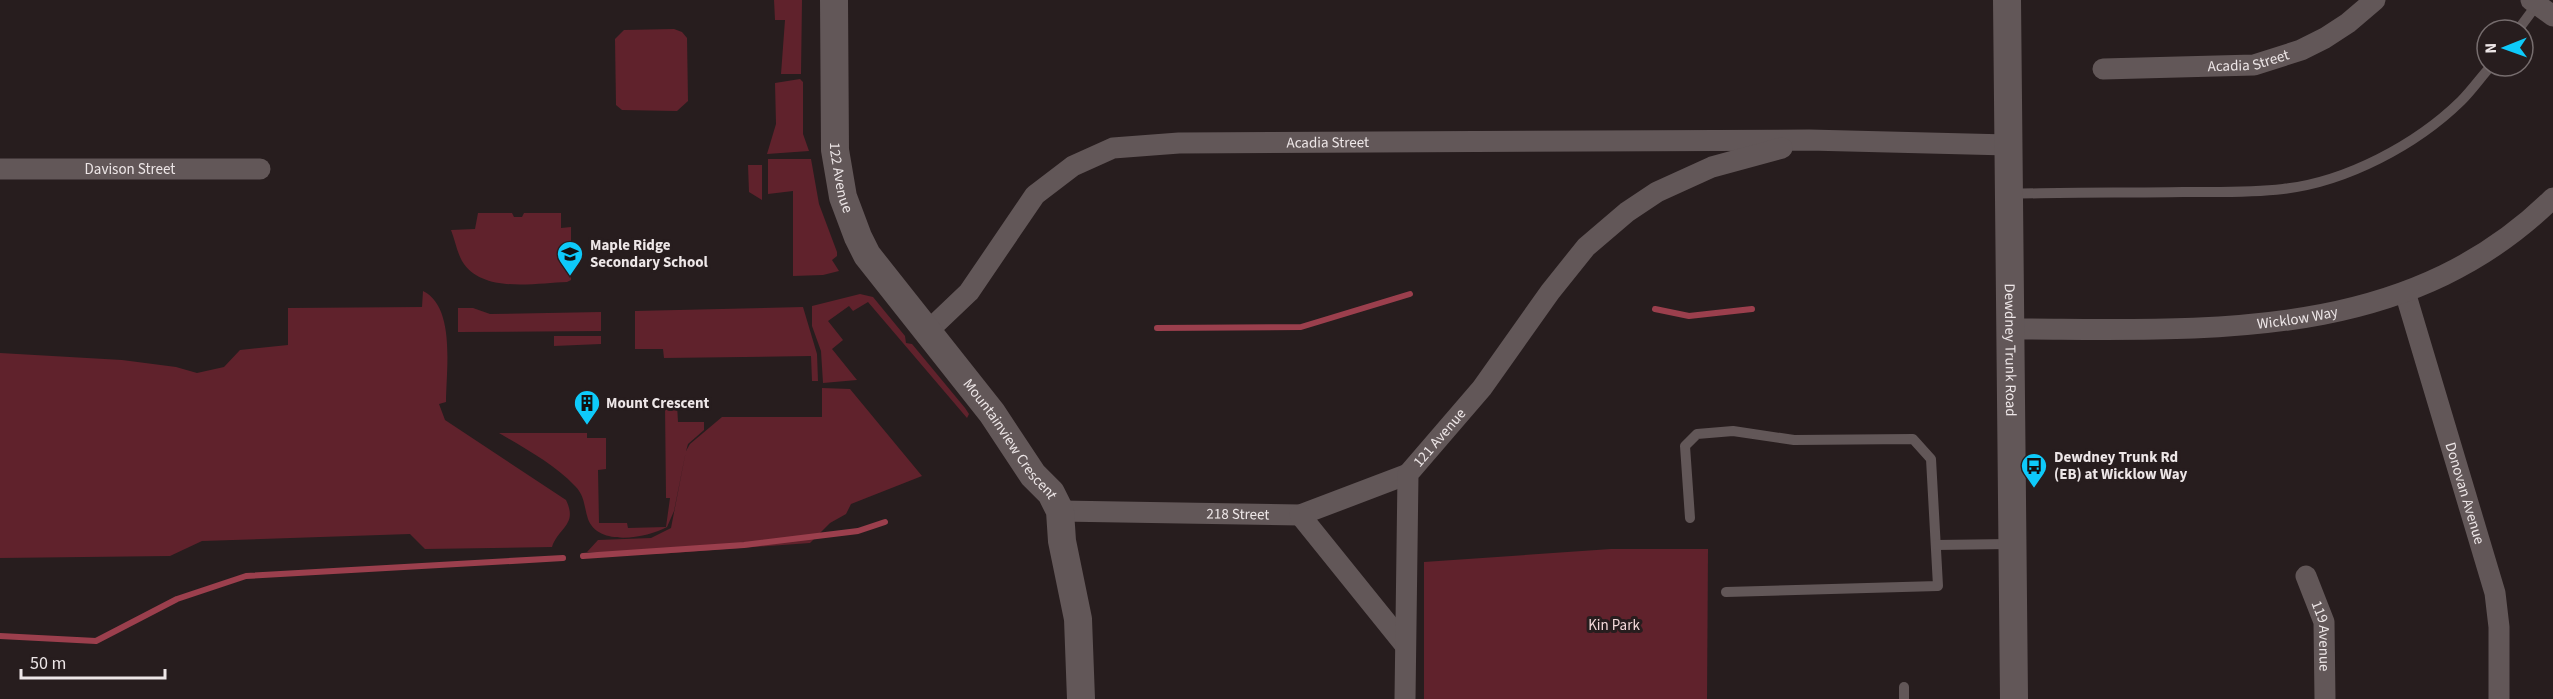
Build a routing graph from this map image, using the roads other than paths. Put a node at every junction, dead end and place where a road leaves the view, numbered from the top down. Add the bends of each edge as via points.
1 (834, 0) edge
2 (2007, 0) edge
3 (2376, 0) edge
4 (2540, 5) edge
5 (2529, 18) edge
6 (2103, 69) dead end
7 (2481, 78) edge
8 (1809, 140) junction
9 (2008, 144) junction
10 (0, 169) edge
11 (260, 169) dead end
12 (2009, 194) junction
13 (2553, 198) edge
14 (1550, 292) joint
15 (2404, 292) junction
16 (2010, 329) junction
17 (927, 332) junction
18 (1408, 474) junction
19 (1060, 511) junction
20 (1300, 514) junction
21 (1690, 518) dead end
22 (1936, 544) junction
23 (2012, 544) junction
24 (2306, 576) dead end
25 (1726, 592) dead end
26 (1404, 644) junction
27 (1904, 687) dead end
28 (1081, 699) edge
29 (1405, 699) edge
30 (1904, 699) edge
31 (2014, 699) edge
32 (2325, 699) edge
33 (2499, 699) edge

1 - 17 street, 122 Avenue via 835,150 843,197 867,255
2 - 9 street, Dewdney Trunk Road
3 - 6 street, Acadia Street via 2325,38 2301,50 2254,64
4 - 5 lane
7 - 12 lane via 2461,101 2398,148 2320,181 2284,189 2231,192
8 - 9 street, Acadia Street
8 - 14 street, Acadia Street via 1712,167 1657,192 1586,247
8 - 17 street, Acadia Street via 1179,143 1113,148 1073,166 1035,195 969,292
9 - 12 street, Dewdney Trunk Road
10 - 11 street, Davison Street
12 - 16 street, Dewdney Trunk Road
13 - 15 street, Wicklow Way via 2486,250
14 - 18 street, 121 Avenue via 1482,388
15 - 16 street, Wicklow Way via 2344,311 2264,325
15 - 33 street, Donovan Avenue via 2495,593
16 - 23 street, Dewdney Trunk Road
17 - 19 street, Mountainview Crescent via 993,413
18 - 20 street, 218 Street
18 - 26 street, 121 Avenue
19 - 20 street, 218 Street
19 - 28 street, Mountainview Crescent via 1078,619
20 - 26 street
21 - 22 lane via 1685,446 1697,434 1734,431 1794,440 1913,439 1932,459
22 - 23 lane
22 - 25 lane via 1938,586
23 - 31 street, Dewdney Trunk Road
24 - 32 street, 119 Avenue via 2324,622
26 - 29 street, 121 Avenue
27 - 30 lane

